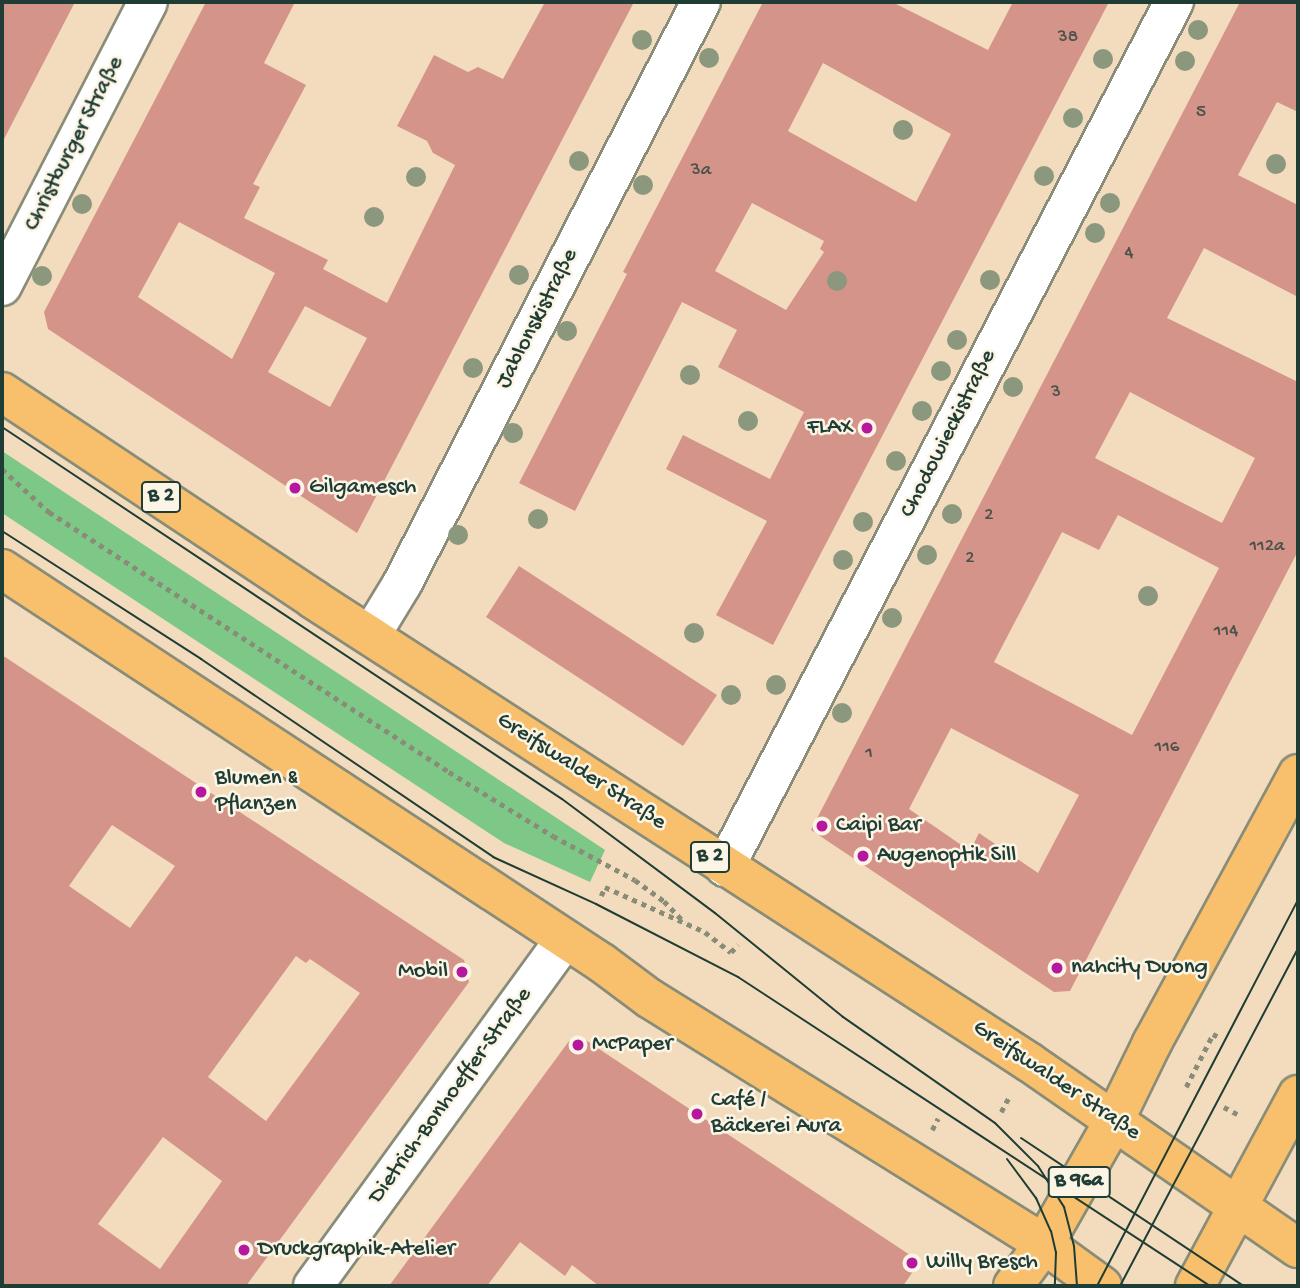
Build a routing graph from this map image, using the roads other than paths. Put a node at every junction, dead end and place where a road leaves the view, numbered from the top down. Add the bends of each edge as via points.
1 (148, 2) edge
2 (701, 2) edge
3 (1174, 2) edge
4 (2, 286) edge
5 (2, 392) edge
6 (2, 569) edge
7 (371, 635) junction
8 (1298, 775) edge
9 (725, 867) junction
10 (565, 940) junction
11 (1298, 1095) edge
12 (1114, 1121) junction
13 (1240, 1209) junction
14 (1044, 1244) junction
15 (1298, 1248) edge
16 (313, 1286) edge
17 (1013, 1286) edge
18 (1102, 1286) edge
19 (1195, 1286) edge

1 - 4 street, Christburger Straße
2 - 7 street, Jablonskistraße via 402,584
3 - 9 street, Chodowieckistraße
5 - 7 main road, Greifswalder Straße / B 2
6 - 10 main road
7 - 9 main road, Greifswalder Straße / B 2
8 - 12 main road, B 96a
9 - 12 main road, Greifswalder Straße / B 2 via 1021,1056
10 - 14 main road via 649,998
10 - 16 street, Dietrich-Bonhoeffer-Straße
11 - 13 main road
12 - 13 main road, Greifswalder Straße / B 2
12 - 14 main road, B 96a
13 - 15 main road, Greifswalder Straße / B 2
13 - 19 main road
14 - 17 main road, B 96a
14 - 18 main road

